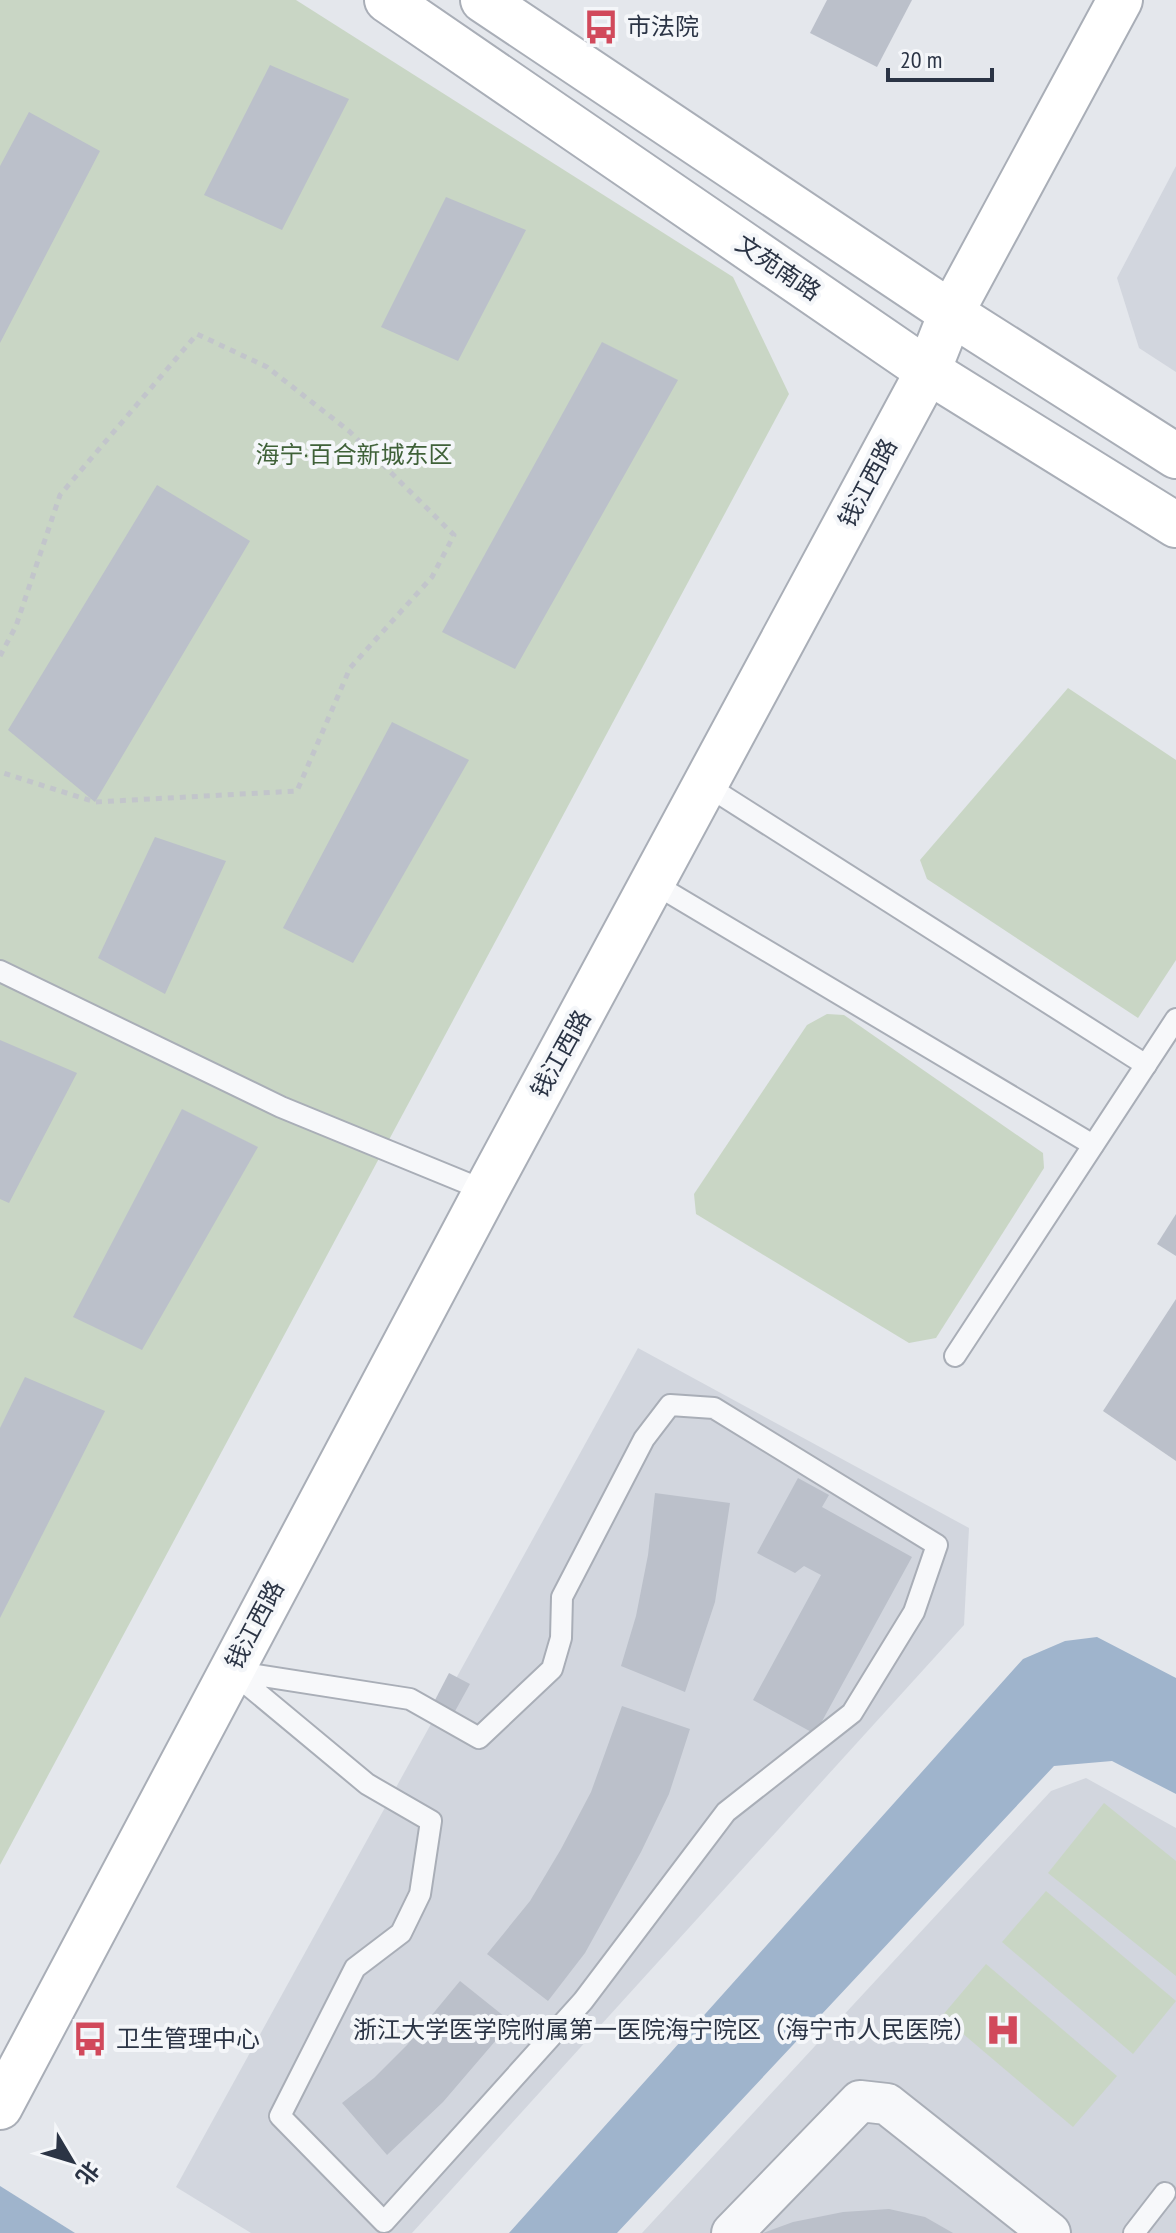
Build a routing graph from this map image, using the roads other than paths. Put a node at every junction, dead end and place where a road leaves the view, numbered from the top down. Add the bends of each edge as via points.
1 (387, 0) edge
2 (483, 0) edge
3 (1120, 0) edge
4 (951, 313) junction
5 (928, 371) junction
6 (1176, 456) edge
7 (1176, 525) edge
8 (706, 785) junction
9 (653, 883) junction
10 (0, 971) edge
11 (1176, 1019) edge
12 (1146, 1065) junction
13 (1093, 1145) junction
14 (486, 1191) junction
15 (955, 1356) dead end
16 (231, 1671) junction
17 (0, 2107) edge
18 (1165, 2193) dead end
19 (732, 2233) edge
20 (1050, 2233) edge
21 (1134, 2233) edge

1 - 5 main road, 文苑南路
2 - 4 main road
3 - 4 main road, 钱江西路
4 - 5 main road, 钱江西路
4 - 6 main road
5 - 7 main road, 文苑南路
5 - 8 main road, 钱江西路
8 - 9 main road, 钱江西路
8 - 12 lane
9 - 13 lane
9 - 14 main road, 钱江西路
10 - 14 lane via 281,1107
11 - 12 lane
12 - 13 lane
13 - 15 lane
14 - 16 main road, 钱江西路
16 - 16 lane via 367,1784 431,1821 420,1894 401,1933 355,1968 280,2116 384,2222 583,2001 726,1812 852,1713 914,1612 937,1545 714,1408 670,1405 644,1439 562,1597 561,1638 552,1669 479,1738 410,1699
16 - 17 main road, 钱江西路
18 - 21 lane
19 - 20 street via 860,2101 887,2104

